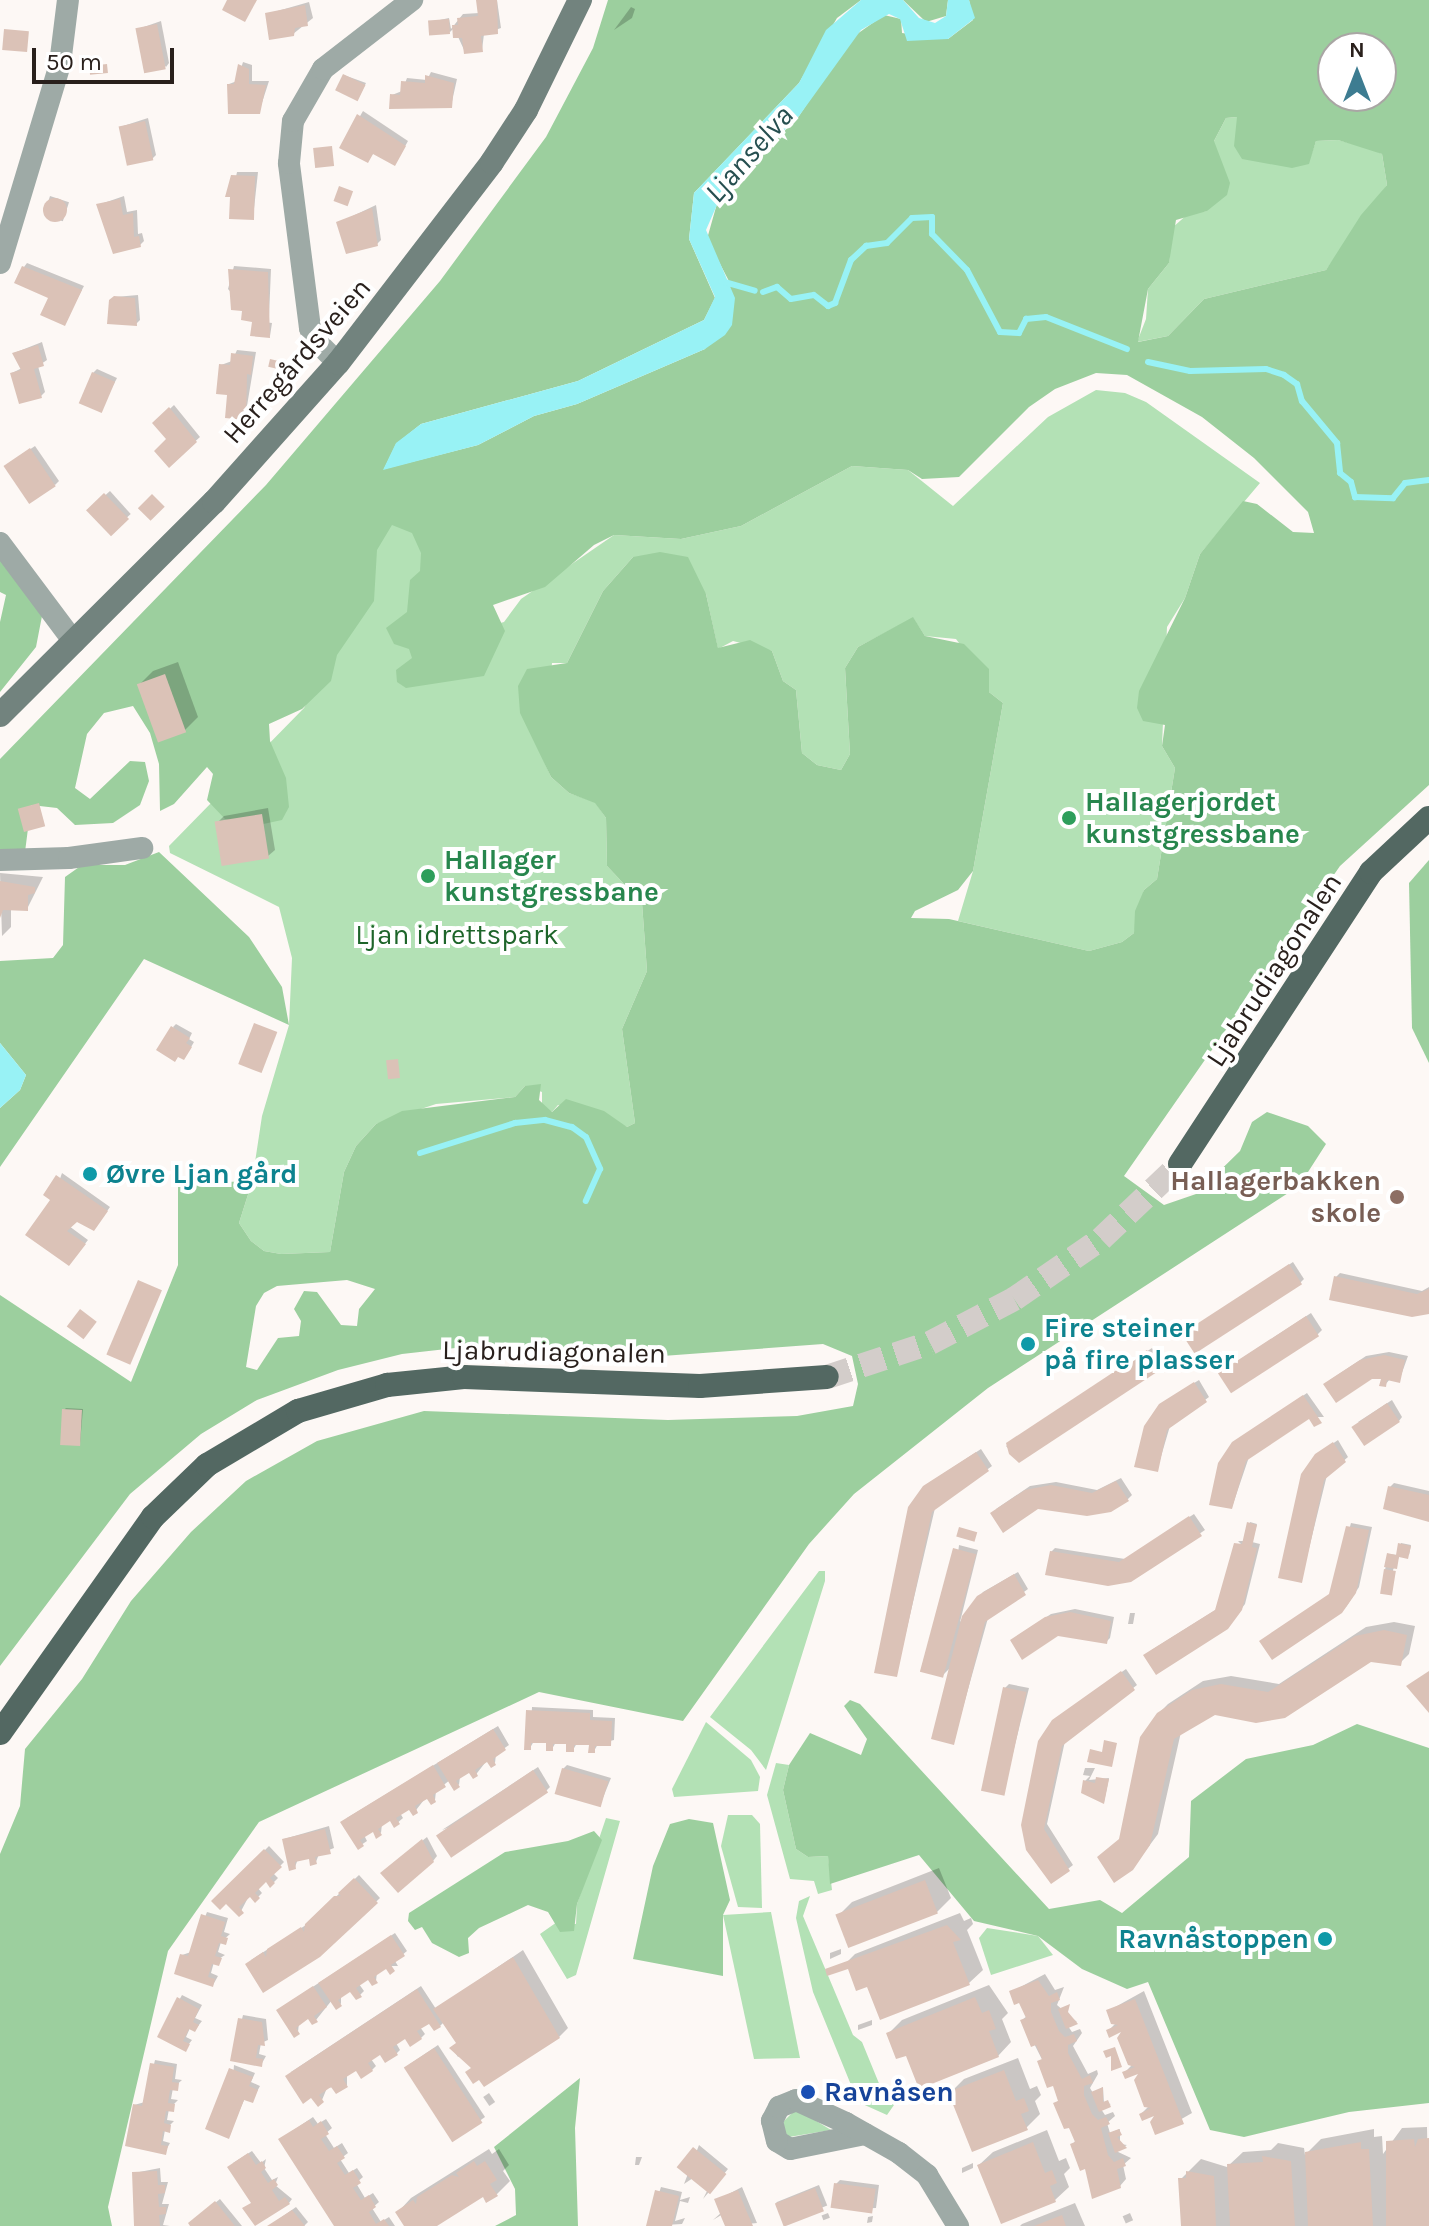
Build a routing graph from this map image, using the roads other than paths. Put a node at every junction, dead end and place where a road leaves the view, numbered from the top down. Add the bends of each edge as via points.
1 (68, 0) edge
2 (412, 0) edge
3 (577, 1) edge
4 (0, 263) edge
5 (338, 363) junction
6 (0, 543) edge
7 (74, 642) junction
8 (0, 715) edge
9 (1429, 818) edge
10 (142, 848) dead end
11 (0, 860) edge
12 (1180, 1164) tunnel mouth
13 (827, 1377) tunnel mouth
14 (0, 1733) edge
15 (865, 2134) dead end
16 (958, 2226) edge

1 - 4 street via 60,64
2 - 5 street via 323,69 293,121 289,163 310,328
3 - 5 street, Herregårdsveien via 526,110 492,162
5 - 7 street, Herregårdsveien via 214,502
6 - 7 street
7 - 8 street, Herregårdsveien
9 - 12 main road, Ljabrudiagonalen via 1371,872
10 - 11 street
13 - 14 main road, Ljabrudiagonalen via 700,1386 464,1377 387,1385 298,1411 207,1465 153,1517
15 - 16 street via 927,2175

